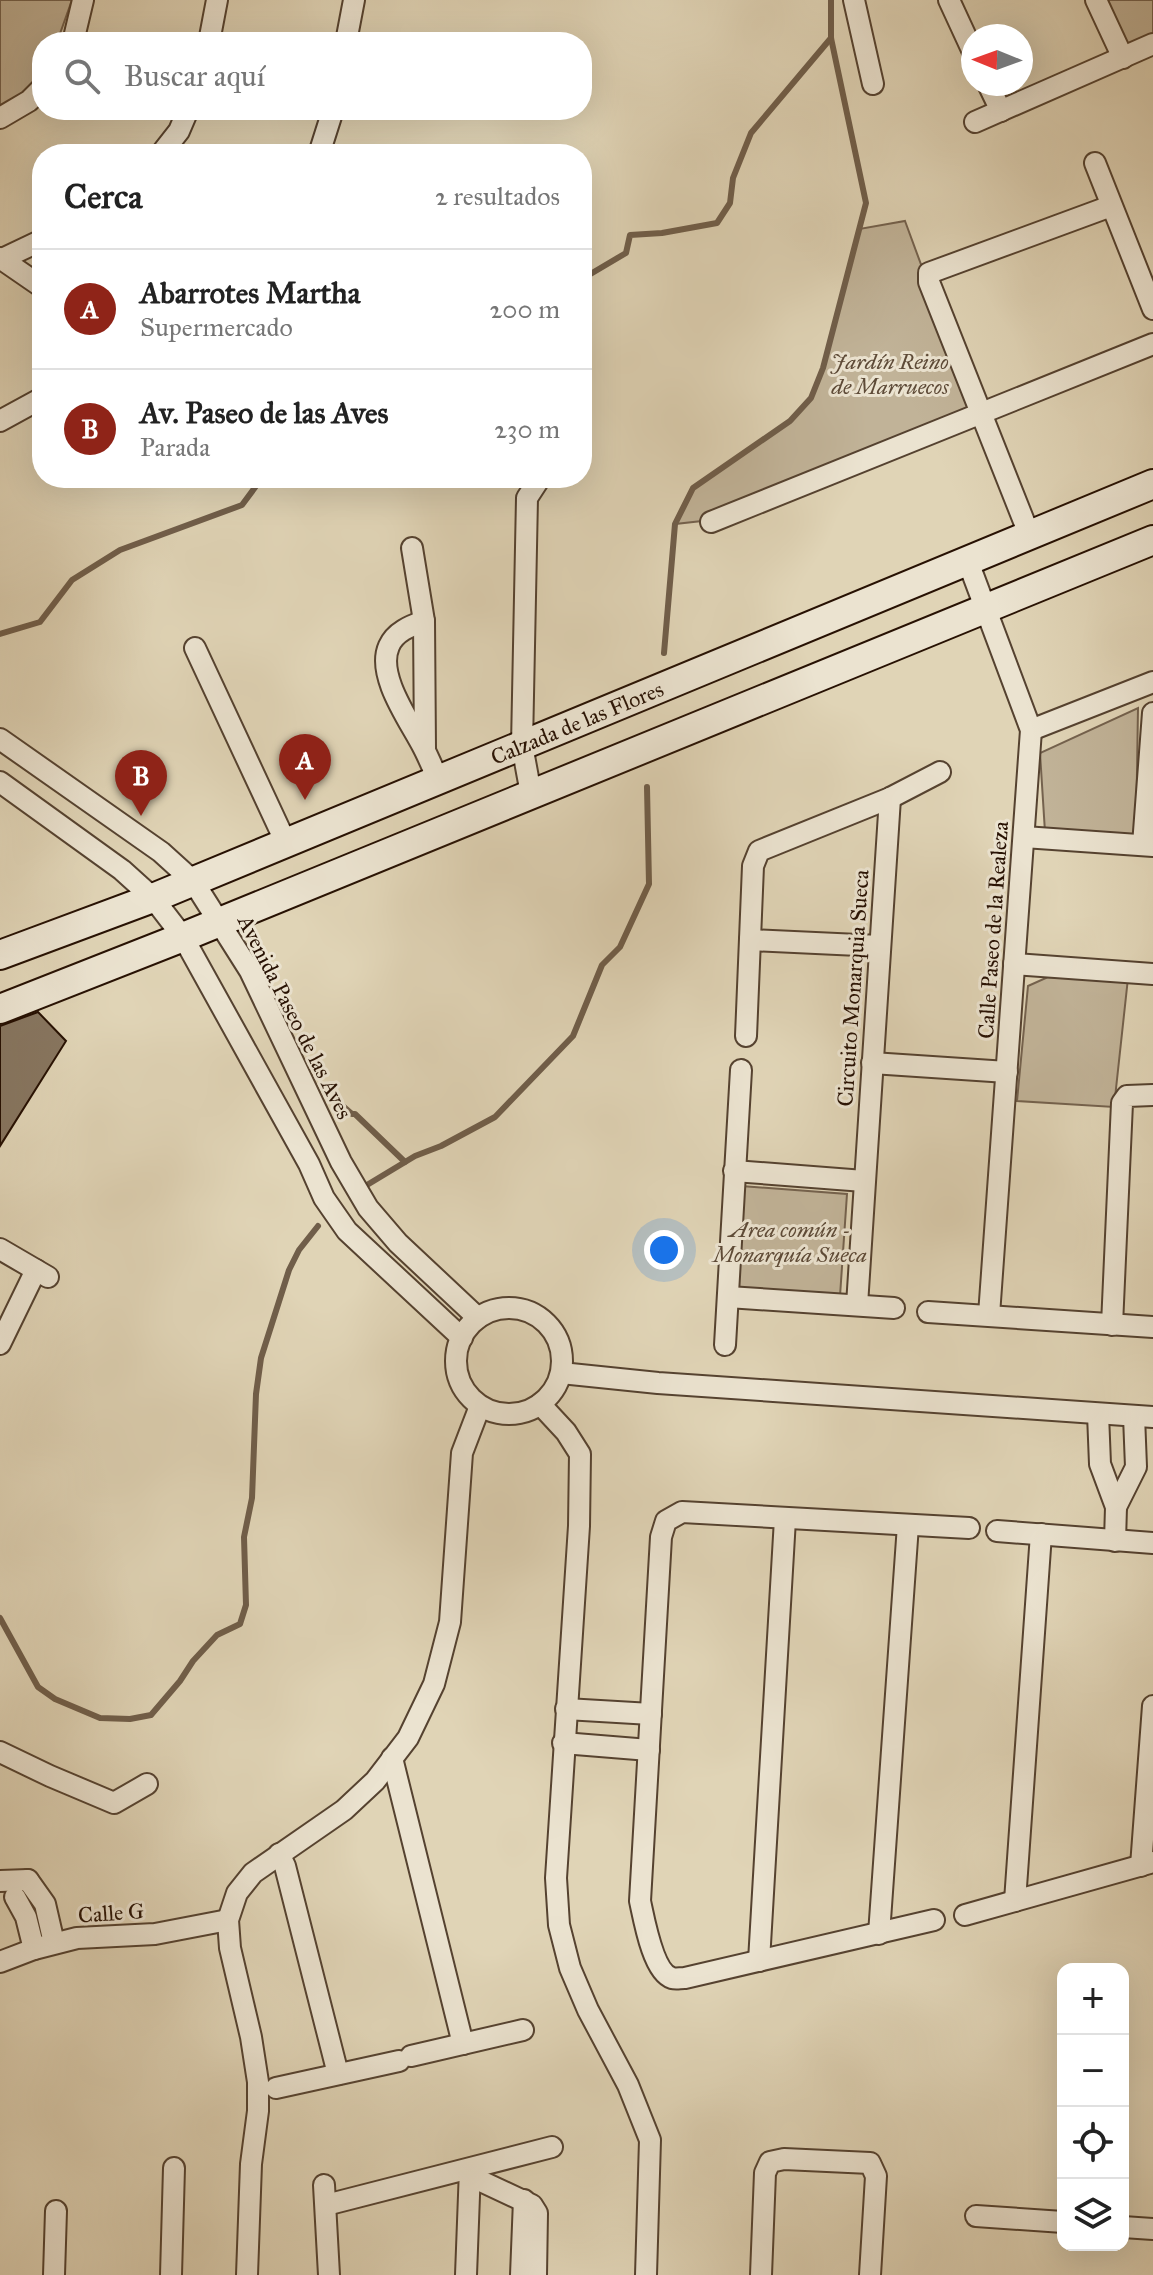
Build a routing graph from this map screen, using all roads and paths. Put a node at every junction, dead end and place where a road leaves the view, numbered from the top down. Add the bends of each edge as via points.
1 (83, 0) edge
2 (217, 0) edge
3 (354, 0) edge
4 (854, 0) edge
5 (949, 0) edge
6 (1096, 0) edge
7 (961, 26) edge
8 (75, 32) edge
9 (211, 32) edge
10 (348, 32) edge
11 (1153, 44) edge
12 (1123, 58) junction
13 (873, 84) dead end
14 (994, 96) edge
15 (32, 98) edge
16 (1001, 111) junction
17 (0, 118) edge
18 (184, 120) edge
19 (330, 120) edge
20 (975, 122) dead end
21 (169, 144) edge
22 (322, 144) edge
23 (1095, 163) dead end
24 (1111, 206) junction
25 (32, 244) edge
26 (1, 258) edge
27 (32, 280) edge
28 (1153, 309) edge
29 (1153, 344) edge
30 (32, 403) edge
31 (982, 413) junction
32 (0, 421) edge
33 (1153, 484) edge
34 (534, 488) edge
35 (711, 522) dead end
36 (1029, 534) junction
37 (1153, 540) edge
38 (412, 548) dead end
39 (967, 559) junction
40 (988, 608) junction
41 (424, 621) junction
42 (195, 648) dead end
43 (1153, 682) edge
44 (1153, 713) edge
45 (1031, 730) junction
46 (0, 739) edge
47 (522, 745) junction
48 (425, 749) junction
49 (940, 772) dead end
50 (438, 780) junction
51 (0, 782) edge
52 (531, 794) junction
53 (890, 798) junction
54 (1024, 837) junction
55 (286, 843) junction
56 (1148, 846) edge
57 (193, 881) junction
58 (153, 898) junction
59 (220, 921) junction
60 (183, 937) junction
61 (750, 940) junction
62 (880, 946) junction
63 (0, 955) edge
64 (1014, 964) junction
65 (1153, 974) edge
66 (0, 1009) edge
67 (746, 1036) dead end
68 (872, 1063) junction
69 (741, 1070) dead end
70 (1007, 1072) junction
71 (1153, 1095) edge
72 (337, 1152) junction
73 (309, 1164) junction
74 (734, 1171) junction
75 (864, 1181) junction
76 (0, 1249) edge
77 (728, 1297) junction
78 (857, 1305) junction
79 (894, 1308) dead end
80 (928, 1312) dead end
81 (989, 1315) junction
82 (478, 1318) junction
83 (1112, 1325) junction
84 (1153, 1327) edge
85 (462, 1338) junction
86 (0, 1344) edge
87 (725, 1345) dead end
88 (561, 1373) junction
89 (540, 1404) junction
90 (480, 1406) junction
91 (1098, 1414) junction
92 (1144, 1417) edge
93 (1116, 1507) junction
94 (785, 1519) junction
95 (908, 1525) junction
96 (969, 1528) dead end
97 (997, 1531) dead end
98 (1041, 1534) junction
99 (1115, 1541) junction
100 (1153, 1543) edge
101 (1153, 1706) edge
102 (566, 1709) junction
103 (651, 1714) junction
104 (563, 1743) junction
105 (649, 1750) junction
106 (0, 1752) edge
107 (392, 1758) junction
108 (147, 1784) dead end
109 (279, 1854) junction
110 (1147, 1864) edge
111 (28, 1880) junction
112 (0, 1881) edge
113 (8, 1899) edge
114 (1015, 1901) junction
115 (965, 1915) dead end
116 (228, 1920) junction
117 (934, 1920) dead end
118 (879, 1934) junction
119 (44, 1946) junction
120 (759, 1961) junction
121 (0, 1962) edge
122 (523, 2030) dead end
123 (463, 2044) junction
124 (338, 2074) junction
125 (276, 2088) dead end
126 (552, 2147) dead end
127 (174, 2168) dead end
128 (470, 2172) junction
129 (524, 2200) junction
130 (56, 2211) dead end
131 (976, 2216) dead end
132 (1057, 2222) edge
133 (1129, 2227) edge
134 (1153, 2229) edge
135 (54, 2275) edge
136 (171, 2275) edge
137 (247, 2275) edge
138 (329, 2275) edge
139 (466, 2275) edge
140 (524, 2275) edge
141 (536, 2275) edge
142 (549, 2275) edge
143 (646, 2275) edge
144 (761, 2275) edge
145 (870, 2275) edge

1 - 8 street
2 - 9 street
3 - 10 street
4 - 13 street
5 - 7 street
6 - 12 street
11 - 12 street
12 - 16 street
14 - 16 street
15 - 17 street
16 - 20 street
18 - 21 street
19 - 22 street
23 - 24 street
24 - 28 street
24 - 31 street via 929,273
25 - 26 street
26 - 27 street
29 - 31 street
30 - 32 street
31 - 35 street
31 - 36 street
33 - 36 street, Calzada de las Flores
34 - 47 street via 527,498
36 - 39 street, Calzada de las Flores
37 - 40 street
38 - 41 street
39 - 40 street, Calle Paseo de la Realeza
39 - 47 street, Calzada de las Flores
40 - 45 street, Calle Paseo de la Realeza
40 - 52 street
41 - 48 street
41 - 48 street via 397,634 386,666 391,688
42 - 55 street
43 - 45 street
44 - 56 street
45 - 54 street, Calle Paseo de la Realeza
46 - 57 street, Avenida Paseo de las Aves via 161,852
47 - 50 street, Calzada de las Flores
47 - 52 street
48 - 50 street
49 - 53 street
50 - 55 street, Calzada de las Flores
51 - 58 street
52 - 59 street
53 - 61 street via 759,851 753,866
53 - 62 street, Circuito Monarquia Sueca
54 - 56 street
54 - 64 street, Calle Paseo de la Realeza
55 - 57 street, Calzada de las Flores
57 - 58 street, Calzada de las Flores
57 - 59 street, Avenida Paseo de las Aves
58 - 60 street
58 - 63 street, Calzada de las Flores
59 - 60 street
59 - 72 street, Avenida Paseo de las Aves via 250,971
60 - 66 street
60 - 73 street
61 - 62 street
61 - 67 street
62 - 68 street, Circuito Monarquia Sueca
64 - 65 street
64 - 70 street, Calle Paseo de la Realeza
68 - 70 street
68 - 75 street, Circuito Monarquia Sueca
69 - 74 street
70 - 81 street, Calle Paseo de la Realeza
71 - 83 street via 1127,1096 1122,1103
72 - 73 street
72 - 82 street, Avenida Paseo de las Aves via 368,1208
73 - 85 street via 347,1231
74 - 75 street
74 - 77 street
75 - 78 street, Circuito Monarquia Sueca
76 - 86 street via 42,1274
77 - 78 street
77 - 87 street
78 - 79 street
80 - 81 street
81 - 83 street
82 - 85 street
82 - 88 street via 514,1308 538,1317 561,1347
83 - 84 street
85 - 90 street via 458,1376
88 - 89 street
88 - 91 street
89 - 90 street via 505,1414
89 - 102 street via 580,1454
90 - 107 street via 462,1453 446,1638 434,1684 408,1738
91 - 92 street
91 - 93 street via 1100,1464
92 - 93 street via 1136,1467
93 - 99 street
94 - 95 street
94 - 103 street via 682,1512 666,1521
94 - 120 street
95 - 96 street
95 - 118 street
97 - 98 street
98 - 99 street
98 - 114 street
99 - 100 street
101 - 110 street
102 - 103 street
102 - 104 street
103 - 105 street
104 - 105 street
104 - 143 street via 556,1878 559,1925 576,1982 650,2140
105 - 120 street via 640,1901 660,1969 670,1978 685,1978
106 - 108 street via 114,1803
107 - 109 street via 344,1810
107 - 123 street
109 - 116 street via 237,1893
109 - 124 street
110 - 114 street
111 - 112 street
111 - 113 street
111 - 119 street via 45,1904
113 - 119 street
114 - 115 street
116 - 119 street, Calle G
116 - 137 street via 258,2082
117 - 118 street
118 - 120 street
119 - 121 street, Calle G
122 - 123 street
123 - 124 street
124 - 125 street
126 - 128 street
127 - 136 street
128 - 129 street
128 - 138 street via 325,2195
128 - 139 street
129 - 140 street
129 - 141 street via 537,2213
130 - 135 street
131 - 132 street
133 - 134 street
140 - 141 street
141 - 142 street
144 - 145 street via 765,2173 770,2162 784,2159 870,2163 876,2176

